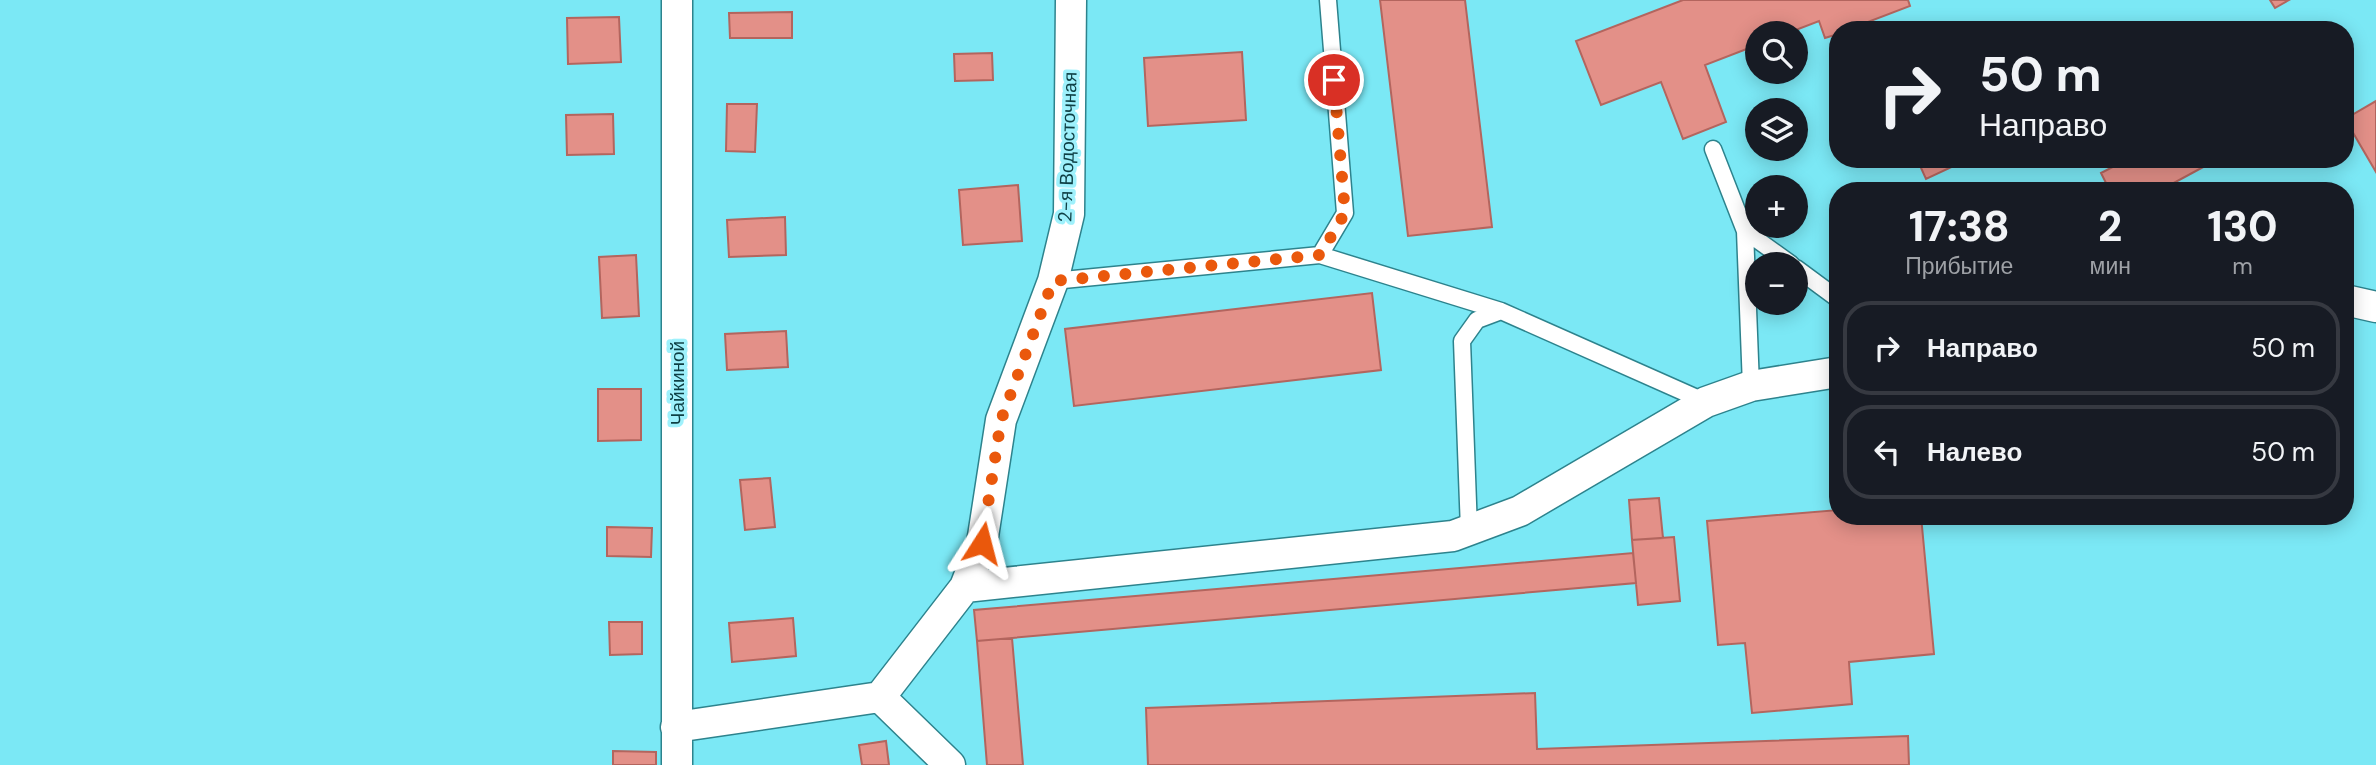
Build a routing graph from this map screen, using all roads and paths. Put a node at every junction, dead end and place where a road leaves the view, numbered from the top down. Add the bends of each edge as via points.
1 (677, 0) edge
2 (1071, 0) edge
3 (1328, 0) edge
4 (1713, 149) dead end
5 (1745, 231) edge
6 (1745, 238) edge
7 (1755, 238) edge
8 (1774, 252) edge
9 (1320, 255) junction
10 (1808, 277) edge
11 (1053, 281) junction
12 (1829, 292) edge
13 (2354, 302) edge
14 (2376, 307) edge
15 (1501, 311) junction
16 (1829, 373) edge
17 (1751, 386) junction
18 (1706, 402) junction
19 (1469, 530) junction
20 (965, 587) junction
21 (880, 697) junction
22 (676, 727) junction
23 (951, 764) edge
24 (677, 765) edge

1 - 22 street, Чайкиной
2 - 11 street, 2-я Водосточная via 1069,214
3 - 9 lane via 1345,213
4 - 5 lane
6 - 17 lane
7 - 8 lane
9 - 11 lane
9 - 15 lane
10 - 12 lane
11 - 20 street, 2-я Водосточная via 1001,420 982,543
13 - 14 street
15 - 18 lane
15 - 19 lane via 1477,320 1462,341
16 - 17 street
17 - 18 street
18 - 19 street via 1520,511
19 - 20 street via 1452,536
20 - 21 street, 2-я Водосточная
21 - 22 street
21 - 23 street
22 - 24 street, Чайкиной

